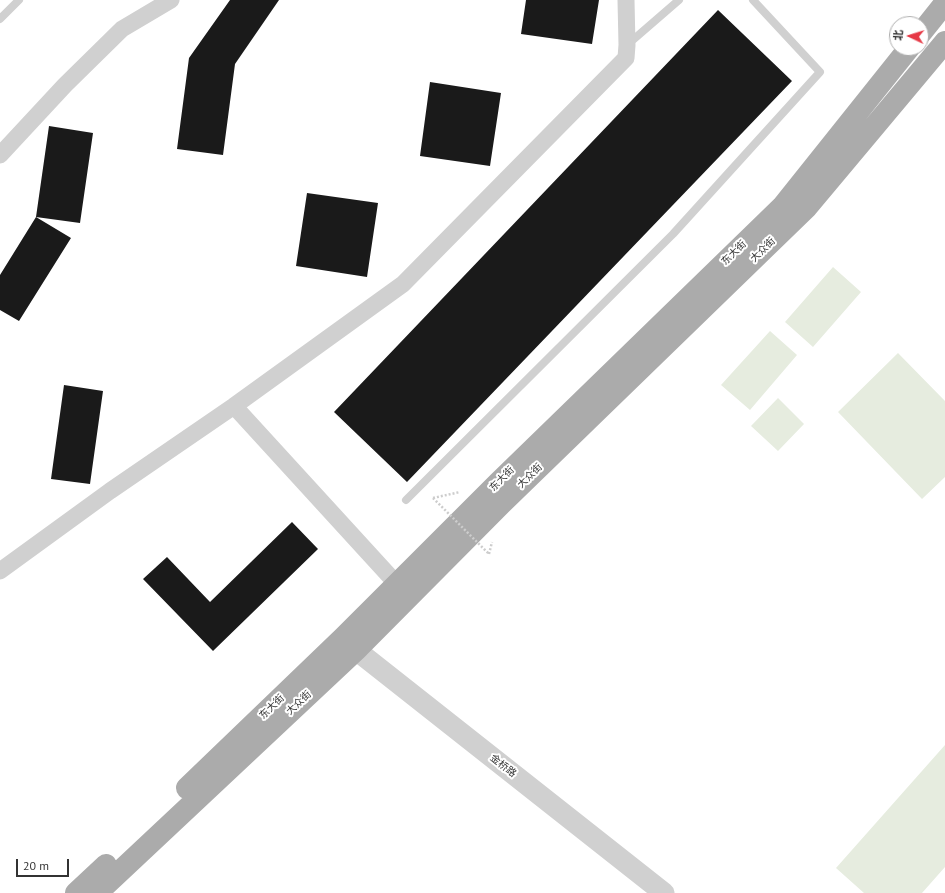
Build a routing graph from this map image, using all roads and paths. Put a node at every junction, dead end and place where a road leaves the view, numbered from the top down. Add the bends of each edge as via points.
1 (19, 0) edge
2 (171, 0) edge
3 (626, 0) edge
4 (679, 0) edge
5 (753, 0) edge
6 (945, 2) edge
7 (0, 19) edge
8 (929, 23) edge
9 (945, 42) edge
10 (626, 45) junction
11 (903, 56) edge
12 (0, 155) edge
13 (234, 406) junction
14 (433, 498) dead end
15 (406, 500) dead end
16 (489, 554) dead end
17 (0, 571) edge
18 (403, 591) junction
19 (350, 643) junction
20 (76, 893) edge
21 (97, 893) edge
22 (664, 893) edge

1 - 7 lane
2 - 12 street via 122,29
3 - 10 street
4 - 10 lane
5 - 15 lane via 820,72 673,234
6 - 8 main road
9 - 18 main road, 大众街 via 807,207 507,499
10 - 13 street via 626,58 403,284
11 - 18 main road, 东大街 via 782,207 505,476
13 - 17 street
13 - 18 street
14 - 16 path, bridge
18 - 19 main road, 东大街
19 - 20 main road, 东大街
19 - 21 main road, 大众街
19 - 22 street, 金桥路

